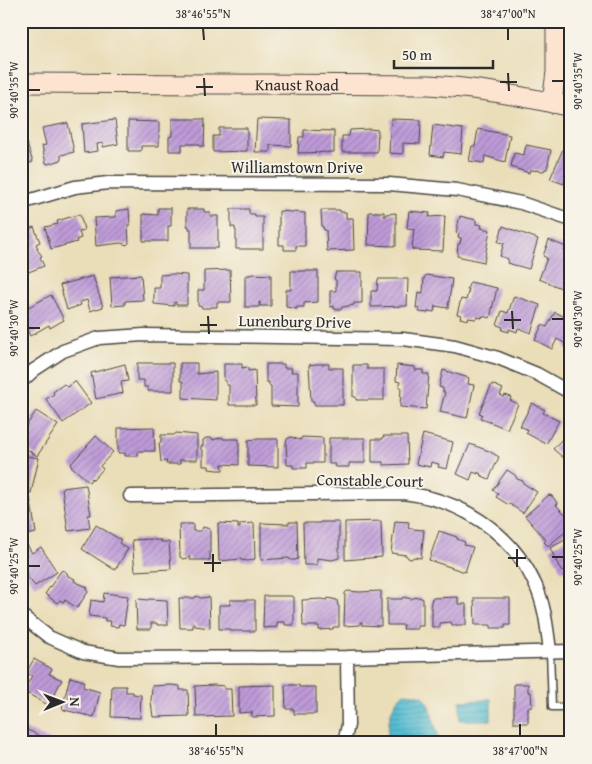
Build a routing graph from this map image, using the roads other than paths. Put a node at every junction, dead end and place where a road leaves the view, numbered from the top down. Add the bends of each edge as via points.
1 (556, 21) edge
2 (21, 83) edge
3 (552, 103) junction
4 (571, 107) edge
5 (21, 203) edge
6 (571, 220) edge
7 (21, 382) edge
8 (571, 393) edge
9 (130, 496) dead end
10 (21, 615) edge
11 (550, 651) junction
12 (571, 651) edge
13 (346, 657) junction
14 (571, 707) edge
15 (344, 743) edge

1 - 3 main road
2 - 3 main road, Knaust Road via 429,85
3 - 4 main road, Knaust Road
5 - 6 street, Williamstown Drive via 75,186 108,183 389,184 490,195
7 - 8 street, Lunenburg Drive via 63,351 98,338 403,339 455,346 498,358
9 - 11 street, Constable Court via 403,494 433,498 461,508 492,528 526,566 546,618
10 - 13 street via 49,637 83,652 119,658
11 - 12 street
11 - 13 street
11 - 14 lane via 552,707
13 - 15 street via 348,725

